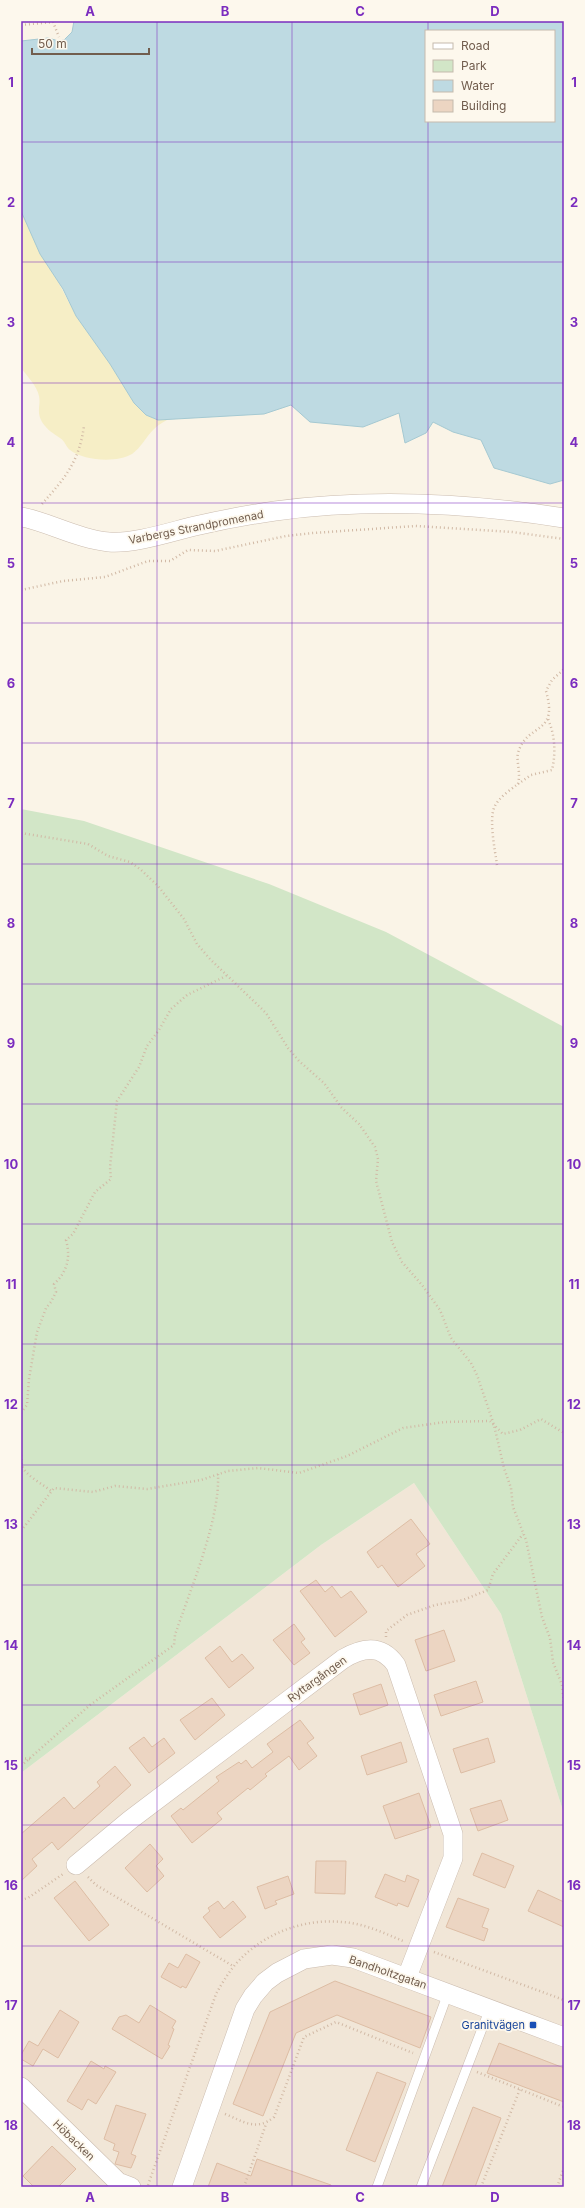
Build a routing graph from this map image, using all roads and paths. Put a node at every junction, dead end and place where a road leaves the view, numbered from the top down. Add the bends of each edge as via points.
1 (21, 25) edge
2 (59, 37) dead end
3 (84, 426) dead end
4 (26, 518) edge
5 (564, 518) edge
6 (564, 539) edge
7 (21, 590) edge
8 (564, 669) edge
9 (548, 719) junction
10 (518, 784) junction
11 (21, 833) edge
12 (497, 865) dead end
13 (226, 976) junction
14 (21, 1413) edge
15 (494, 1425) junction
16 (564, 1433) edge
17 (21, 1456) edge
18 (218, 1474) junction
19 (51, 1491) junction
20 (21, 1531) edge
21 (523, 1534) junction
22 (386, 1654) junction
23 (564, 1705) edge
24 (21, 1758) edge
25 (30, 1759) junction
26 (21, 1766) edge
27 (76, 1865) junction
28 (21, 1900) edge
29 (418, 1946) junction
30 (234, 1966) dead end
31 (407, 1977) junction
32 (448, 1993) junction
33 (564, 2000) edge
34 (490, 2008) junction
35 (564, 2037) edge
36 (425, 2057) junction
37 (468, 2068) junction
38 (21, 2087) edge
39 (520, 2089) junction
40 (564, 2106) edge
41 (209, 2108) junction
42 (266, 2124) junction
43 (564, 2168) edge
44 (131, 2187) edge
45 (182, 2187) edge
46 (244, 2187) edge
47 (377, 2187) edge
48 (421, 2187) edge
49 (481, 2187) edge
50 (557, 2187) edge

1 - 2 path via 53,22
3 - 4 path via 81,445 67,476
4 - 5 street, Varbergs Strandpromenad via 92,540 110,542 277,511 353,504 447,504
6 - 7 path via 512,532 415,526 313,533 215,551 188,550 170,561 148,560 105,577 63,581
8 - 9 path via 546,690 550,704
9 - 10 path via 538,731 525,738 518,754 521,774
9 - 10 path via 554,733 552,770 531,775
10 - 12 path via 505,793 494,808 492,821
11 - 13 path via 88,844 108,856 130,862 140,869 179,912 198,944
13 - 14 path via 187,995 171,1010 147,1046 139,1067 117,1101 111,1179 95,1192 73,1234 66,1240 69,1250 67,1264 63,1276 54,1284 56,1292 46,1308 37,1332 27,1406
13 - 15 path via 266,1014 288,1048 324,1083 375,1147 378,1159 376,1181 392,1242 402,1262 440,1310 451,1338 472,1363
15 - 16 path via 503,1434 520,1430 541,1419
15 - 18 path via 490,1421 403,1428 347,1456 299,1473 258,1468
15 - 21 path via 511,1488 512,1507
17 - 19 path via 26,1474
18 - 19 path via 201,1480 148,1489 115,1486 93,1492 54,1488
18 - 25 path via 219,1492 202,1557 175,1635 174,1645 90,1705
19 - 20 path
21 - 22 path via 493,1574 488,1590 463,1600 435,1605 407,1615 386,1631
21 - 23 path via 542,1618 550,1638 553,1662 562,1685
22 - 27 street, Ryttargången via 368,1649 355,1651 343,1659 130,1820
22 - 29 street via 396,1665 453,1834 452,1858
24 - 25 path
25 - 26 path
27 - 28 path via 28,1898
27 - 30 path via 96,1885
29 - 31 street
29 - 33 path
31 - 32 street, Bandholtzgatan
31 - 41 street, Bandholtzgatan via 352,1958 332,1956 304,1959 277,1973 265,1982 245,2009
32 - 34 street, Bandholtzgatan
32 - 36 lane
34 - 35 street, Bandholtzgatan
34 - 37 lane
36 - 42 path via 336,2022 304,2037 274,2118
36 - 47 lane
37 - 39 path
37 - 48 lane
38 - 44 street, Höbacken via 118,2182
39 - 40 path
39 - 49 path
41 - 42 path via 254,2126
41 - 45 street, Bandholtzgatan
42 - 46 path
43 - 50 path

